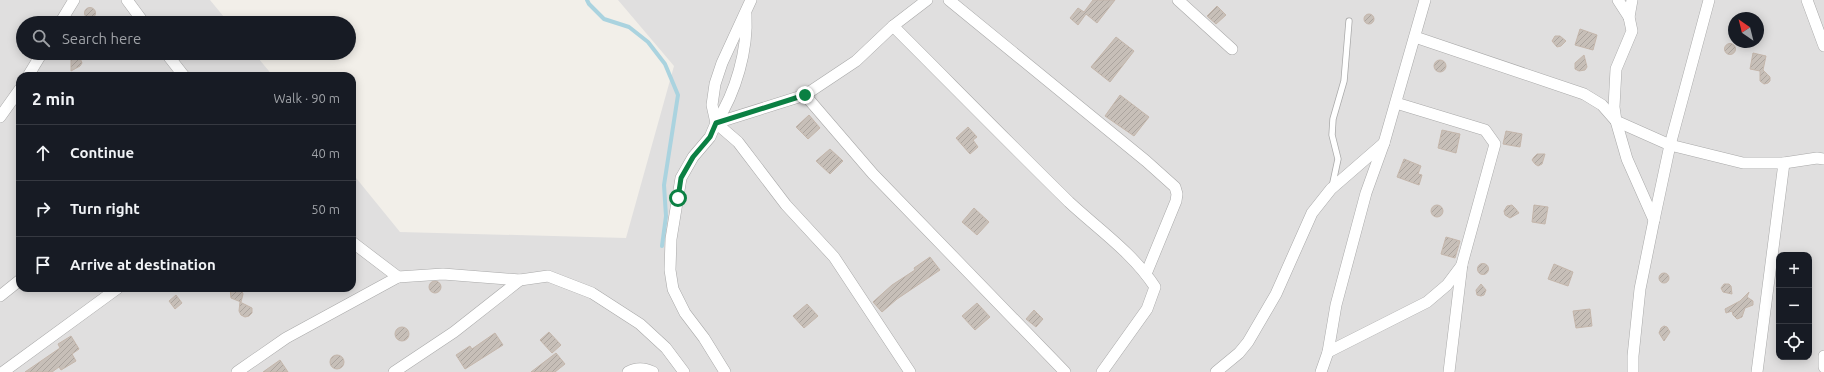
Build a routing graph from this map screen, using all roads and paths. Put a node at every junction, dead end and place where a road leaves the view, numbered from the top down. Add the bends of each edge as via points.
1 (74, 0) edge
2 (127, 0) edge
3 (751, 0) edge
4 (927, 0) edge
5 (949, 0) edge
6 (1178, 0) edge
7 (1425, 0) edge
8 (1618, 0) edge
9 (1632, 0) edge
10 (1710, 0) edge
11 (1807, 0) edge
12 (746, 12) junction
13 (64, 16) edge
14 (139, 16) edge
15 (1629, 17) junction
16 (1349, 21) dead end
17 (893, 26) junction
18 (1415, 37) junction
19 (1824, 46) edge
20 (1232, 49) dead end
21 (38, 60) edge
22 (171, 60) edge
23 (30, 72) edge
24 (181, 72) edge
25 (16, 95) edge
26 (805, 95) junction
27 (1396, 103) junction
28 (0, 117) edge
29 (1616, 121) junction
30 (716, 123) junction
31 (1384, 143) junction
32 (1670, 145) junction
33 (1824, 159) edge
34 (1784, 163) junction
35 (1331, 190) junction
36 (1654, 220) junction
37 (356, 245) edge
38 (1462, 264) junction
39 (1146, 274) junction
40 (398, 277) junction
41 (520, 280) junction
42 (16, 283) edge
43 (113, 292) edge
44 (0, 296) edge
45 (1328, 352) junction
46 (1824, 356) edge
47 (1824, 367) edge
48 (3, 372) edge
49 (236, 372) edge
50 (394, 372) edge
51 (628, 372) edge
52 (653, 372) edge
53 (684, 372) edge
54 (725, 372) edge
55 (910, 372) edge
56 (1065, 372) edge
57 (1102, 372) edge
58 (1216, 372) edge
59 (1321, 372) edge
60 (1449, 372) edge
61 (1633, 372) edge
62 (1758, 372) edge

1 - 13 street
2 - 14 street
3 - 12 street
4 - 17 street
5 - 39 street via 1175,187 1176,201
6 - 20 street
7 - 18 street
8 - 15 street
9 - 15 street
10 - 32 street
11 - 19 street
12 - 30 street via 747,32 739,68 726,107
12 - 30 street via 715,84 712,105
15 - 29 street via 1632,31 1616,69
16 - 35 lane via 1344,82 1333,119 1332,135 1338,159
17 - 26 street via 856,61
17 - 39 street
18 - 27 street
18 - 29 street via 1584,94 1602,105
21 - 23 street
22 - 24 street
25 - 28 street
26 - 30 street
26 - 56 street via 872,174
27 - 31 street
27 - 38 street via 1485,130 1495,144
29 - 32 street
29 - 36 street via 1627,159
30 - 54 street via 710,137 693,157 681,178 671,238 670,270 673,289 685,313
30 - 55 street via 738,142 786,205 834,257
31 - 35 street
31 - 45 street via 1366,193 1336,305
32 - 34 street via 1742,163
32 - 36 street
33 - 34 street
34 - 62 street
35 - 58 street via 1312,213 1276,294 1248,342
36 - 61 street via 1640,289
37 - 40 street
38 - 45 street via 1447,285 1427,302
38 - 60 street
39 - 57 street via 1155,287 1147,309
40 - 41 street via 442,274
40 - 49 street via 286,338
41 - 50 street via 454,332
41 - 53 street via 548,276 592,293 640,324 666,348
42 - 44 street
43 - 48 street
45 - 59 street
46 - 47 street
51 - 52 street via 645,368

